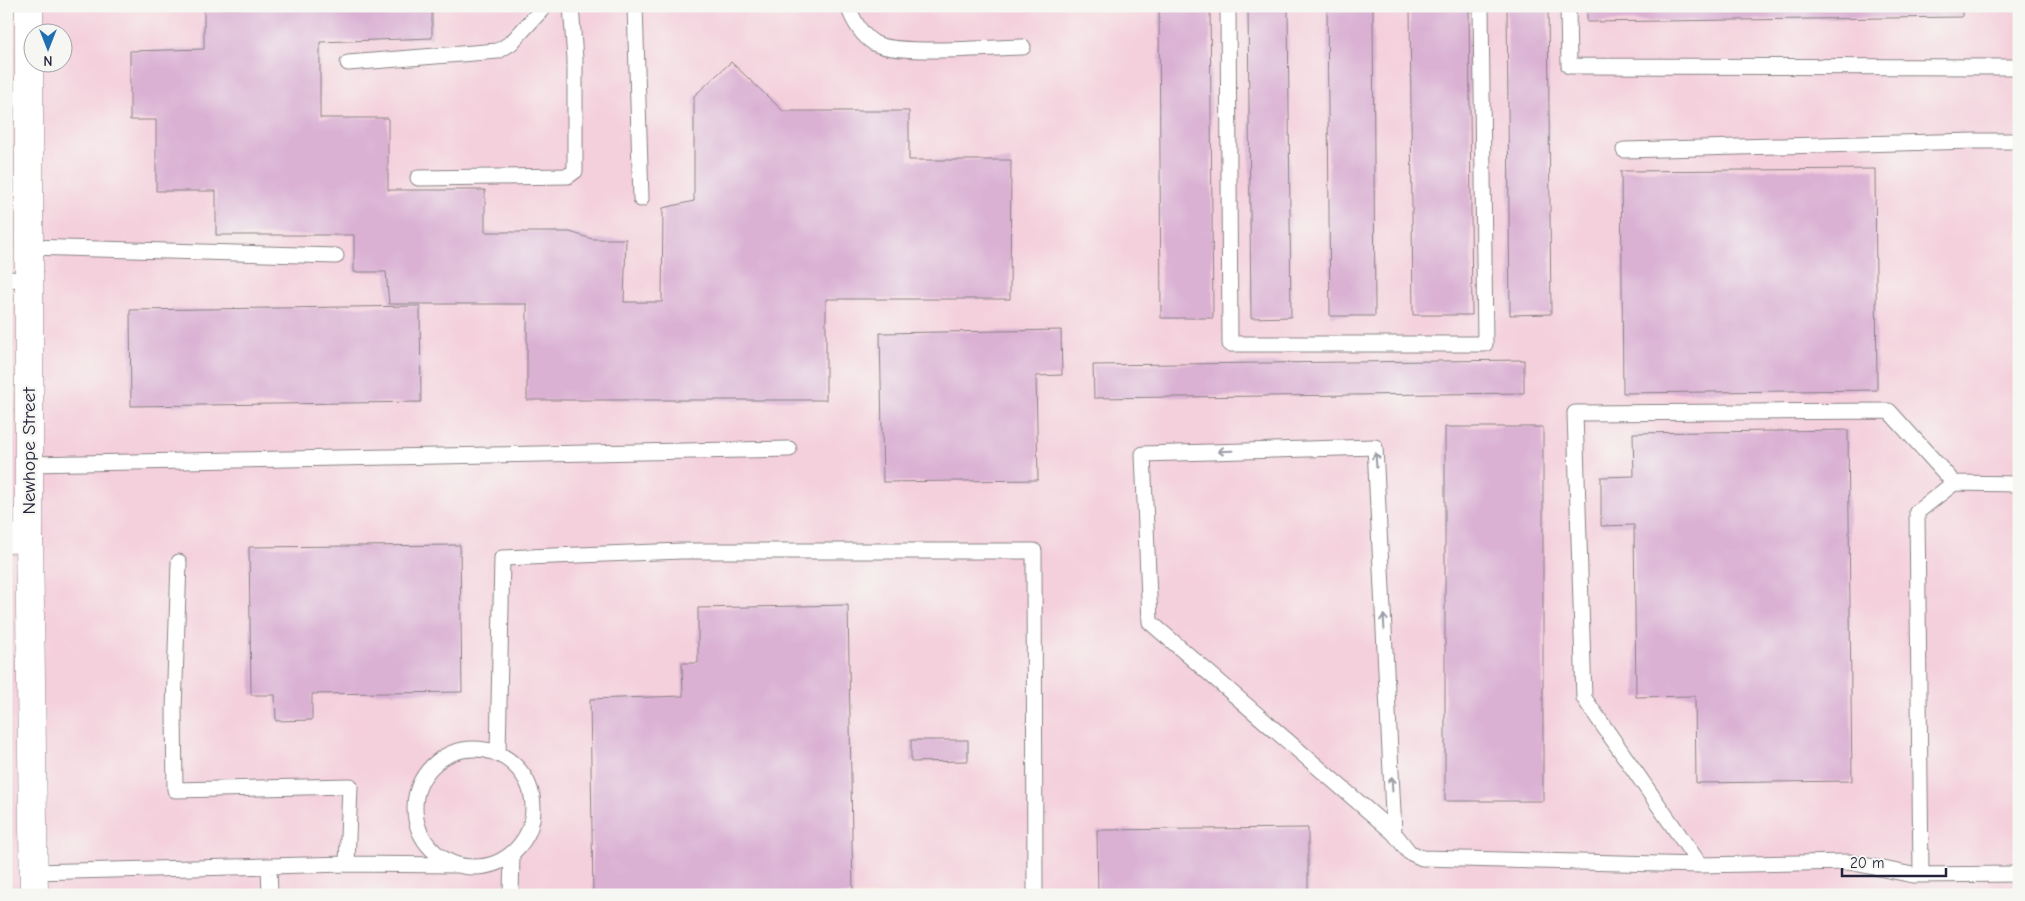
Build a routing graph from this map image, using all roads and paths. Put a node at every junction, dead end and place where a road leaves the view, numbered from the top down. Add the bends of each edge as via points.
1 (29, 6) edge
2 (545, 6) edge
3 (571, 6) edge
4 (635, 6) edge
5 (848, 6) edge
6 (1228, 6) edge
7 (1481, 6) edge
8 (1568, 6) edge
9 (1023, 47) dead end
10 (348, 64) dead end
11 (2019, 68) edge
12 (2019, 141) edge
13 (1624, 150) dead end
14 (418, 178) dead end
15 (641, 199) dead end
16 (29, 247) junction
17 (336, 256) dead end
18 (18, 279) edge
19 (789, 448) dead end
20 (29, 464) junction
21 (1954, 483) junction
22 (2019, 484) edge
23 (18, 539) edge
24 (179, 562) dead end
25 (498, 754) junction
26 (1394, 833) junction
27 (512, 854) junction
28 (347, 864) junction
29 (457, 865) junction
30 (1700, 865) junction
31 (269, 866) junction
32 (2019, 874) edge
33 (1921, 875) junction
34 (33, 884) edge
35 (270, 895) edge
36 (510, 895) edge
37 (1035, 895) edge

1 - 16 street, Newhope Street
2 - 10 lane via 511,43 498,51
3 - 14 lane via 575,59 575,171 568,176
4 - 15 lane
5 - 9 lane via 861,31 884,47
6 - 7 lane via 1230,344 1485,344
8 - 11 lane via 1569,66
12 - 13 lane
16 - 17 lane
16 - 18 street, Newhope Street
18 - 20 street, Newhope Street
19 - 20 lane
20 - 23 street, Newhope Street
21 - 22 lane
21 - 30 lane via 1890,411 1575,413 1584,698
21 - 33 lane via 1917,512
23 - 34 street, Newhope Street
24 - 28 lane via 175,790 350,786
25 - 27 lane via 515,765 527,781 533,800 533,820 525,839
25 - 29 lane via 478,750 458,752 427,772 418,789 415,808 418,827 426,843 440,857
25 - 37 lane via 502,558 682,551 1034,551
26 -> 26 lane via 1375,447 1143,454 1150,622
26 - 30 lane via 1409,852 1422,858
27 - 29 lane via 494,864 475,868
27 - 36 lane
28 - 29 lane
28 - 31 lane
30 - 33 lane via 1850,862
31 - 34 lane
31 - 35 lane
32 - 33 lane

